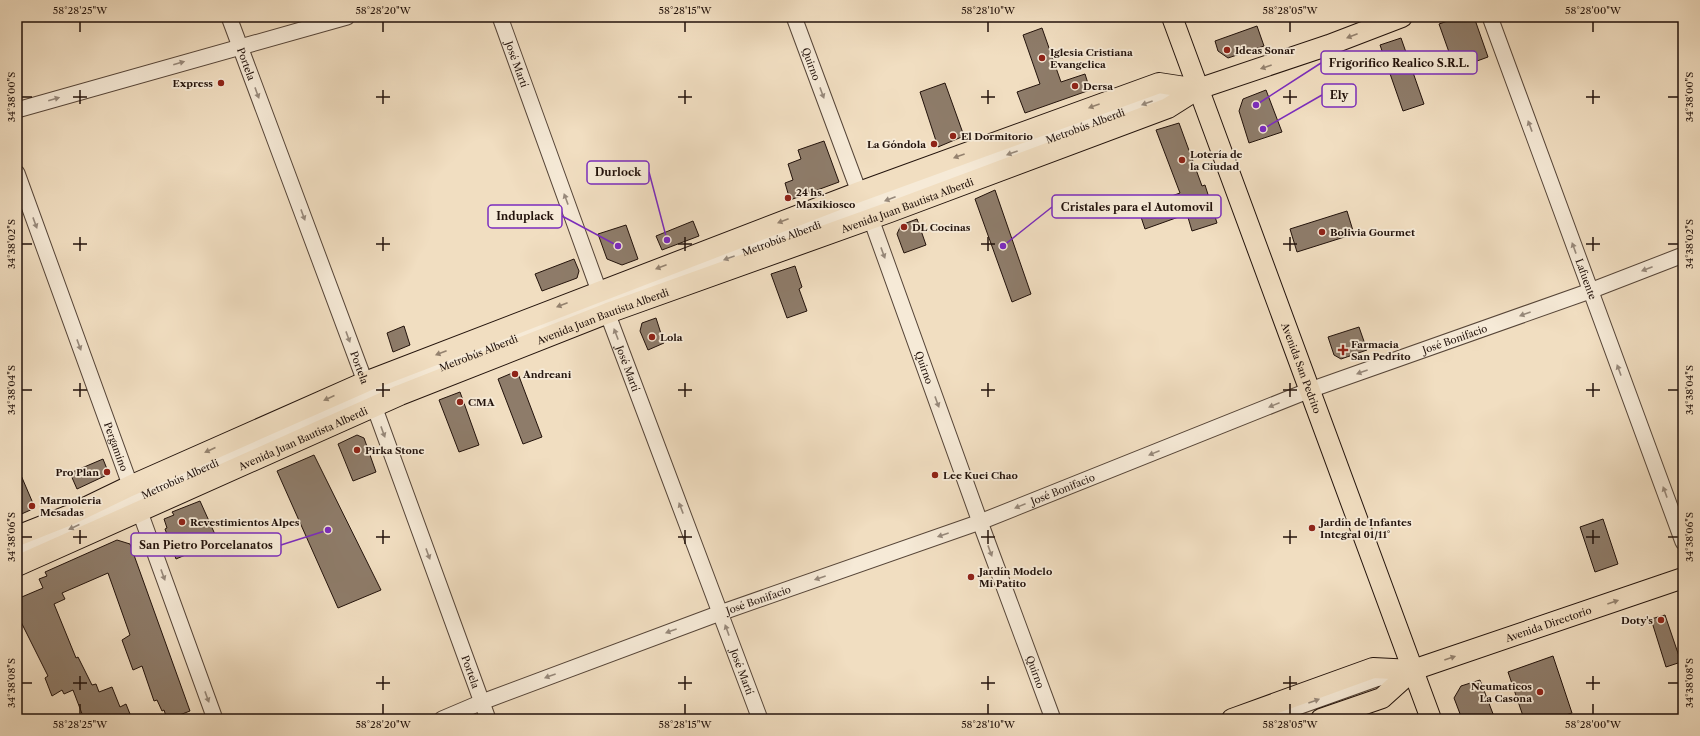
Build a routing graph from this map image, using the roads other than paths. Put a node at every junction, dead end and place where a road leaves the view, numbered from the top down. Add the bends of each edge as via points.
1 (229, 17) edge
2 (347, 17) edge
3 (500, 17) edge
4 (794, 17) edge
5 (1172, 17) edge
6 (1402, 17) edge
7 (1490, 17) edge
8 (240, 46) junction
9 (1198, 89) junction
10 (17, 110) edge
11 (17, 173) edge
12 (865, 206) junction
13 (1683, 256) edge
14 (1590, 291) junction
15 (603, 303) junction
16 (1310, 390) junction
17 (370, 394) junction
18 (135, 498) junction
19 (980, 522) junction
20 (17, 536) edge
21 (1683, 542) edge
22 (17, 553) edge
23 (17, 566) edge
24 (1683, 578) edge
25 (720, 613) junction
26 (1413, 670) junction
27 (482, 702) junction
28 (215, 719) edge
29 (442, 719) edge
30 (488, 719) edge
31 (760, 719) edge
32 (1053, 719) edge
33 (1232, 719) edge
34 (1264, 719) edge
35 (1321, 719) edge
36 (1431, 719) edge

1 - 8 street, Portela
2 - 8 street
15 -> 3 street, José Martí
4 -> 12 street, Quirno
5 - 9 main road, Avenida San Pedrito
6 -> 9 main road, Avenida Juan Bautista Alberdi via 1329,45
14 -> 7 street, Lafuente
10 -> 8 street
8 -> 17 street, Portela
9 -> 12 main road, Avenida Juan Bautista Alberdi via 1168,108
9 -> 12 main road, Avenida Juan Bautista Alberdi via 1159,83
9 - 16 main road, Avenida San Pedrito
11 -> 18 street, Pergamino
12 -> 15 main road, Avenida Juan Bautista Alberdi
12 -> 15 main road, Avenida Juan Bautista Alberdi
12 -> 19 street, Quirno
13 -> 14 street, José Bonifacio
14 -> 16 street, José Bonifacio
21 -> 14 street, Lafuente
15 -> 17 main road, Avenida Juan Bautista Alberdi
25 -> 15 street, José Martí
16 -> 19 street, José Bonifacio
16 - 26 main road, Avenida San Pedrito
17 - 18 main road, Avenida Juan Bautista Alberdi
17 -> 18 main road, Avenida Juan Bautista Alberdi
17 -> 27 street, Portela
18 - 20 main road, Avenida Juan Bautista Alberdi via 70,515
18 -> 22 street, Metrobús Alberdi
18 - 23 main road, Avenida Juan Bautista Alberdi
18 -> 28 street, Pergamino
19 -> 25 street, José Bonifacio
19 -> 32 street, Quirno
26 -> 24 main road, Avenida Directorio
25 -> 27 street, José Bonifacio
31 -> 25 street, José Martí
26 - 33 main road, Avenida Directorio via 1372,668
34 -> 26 street via 1376,679
26 - 35 main road, Avenida Directorio via 1382,698
26 - 36 main road, Avenida San Pedrito
27 - 29 street, José Bonifacio
27 - 30 street, Portela

